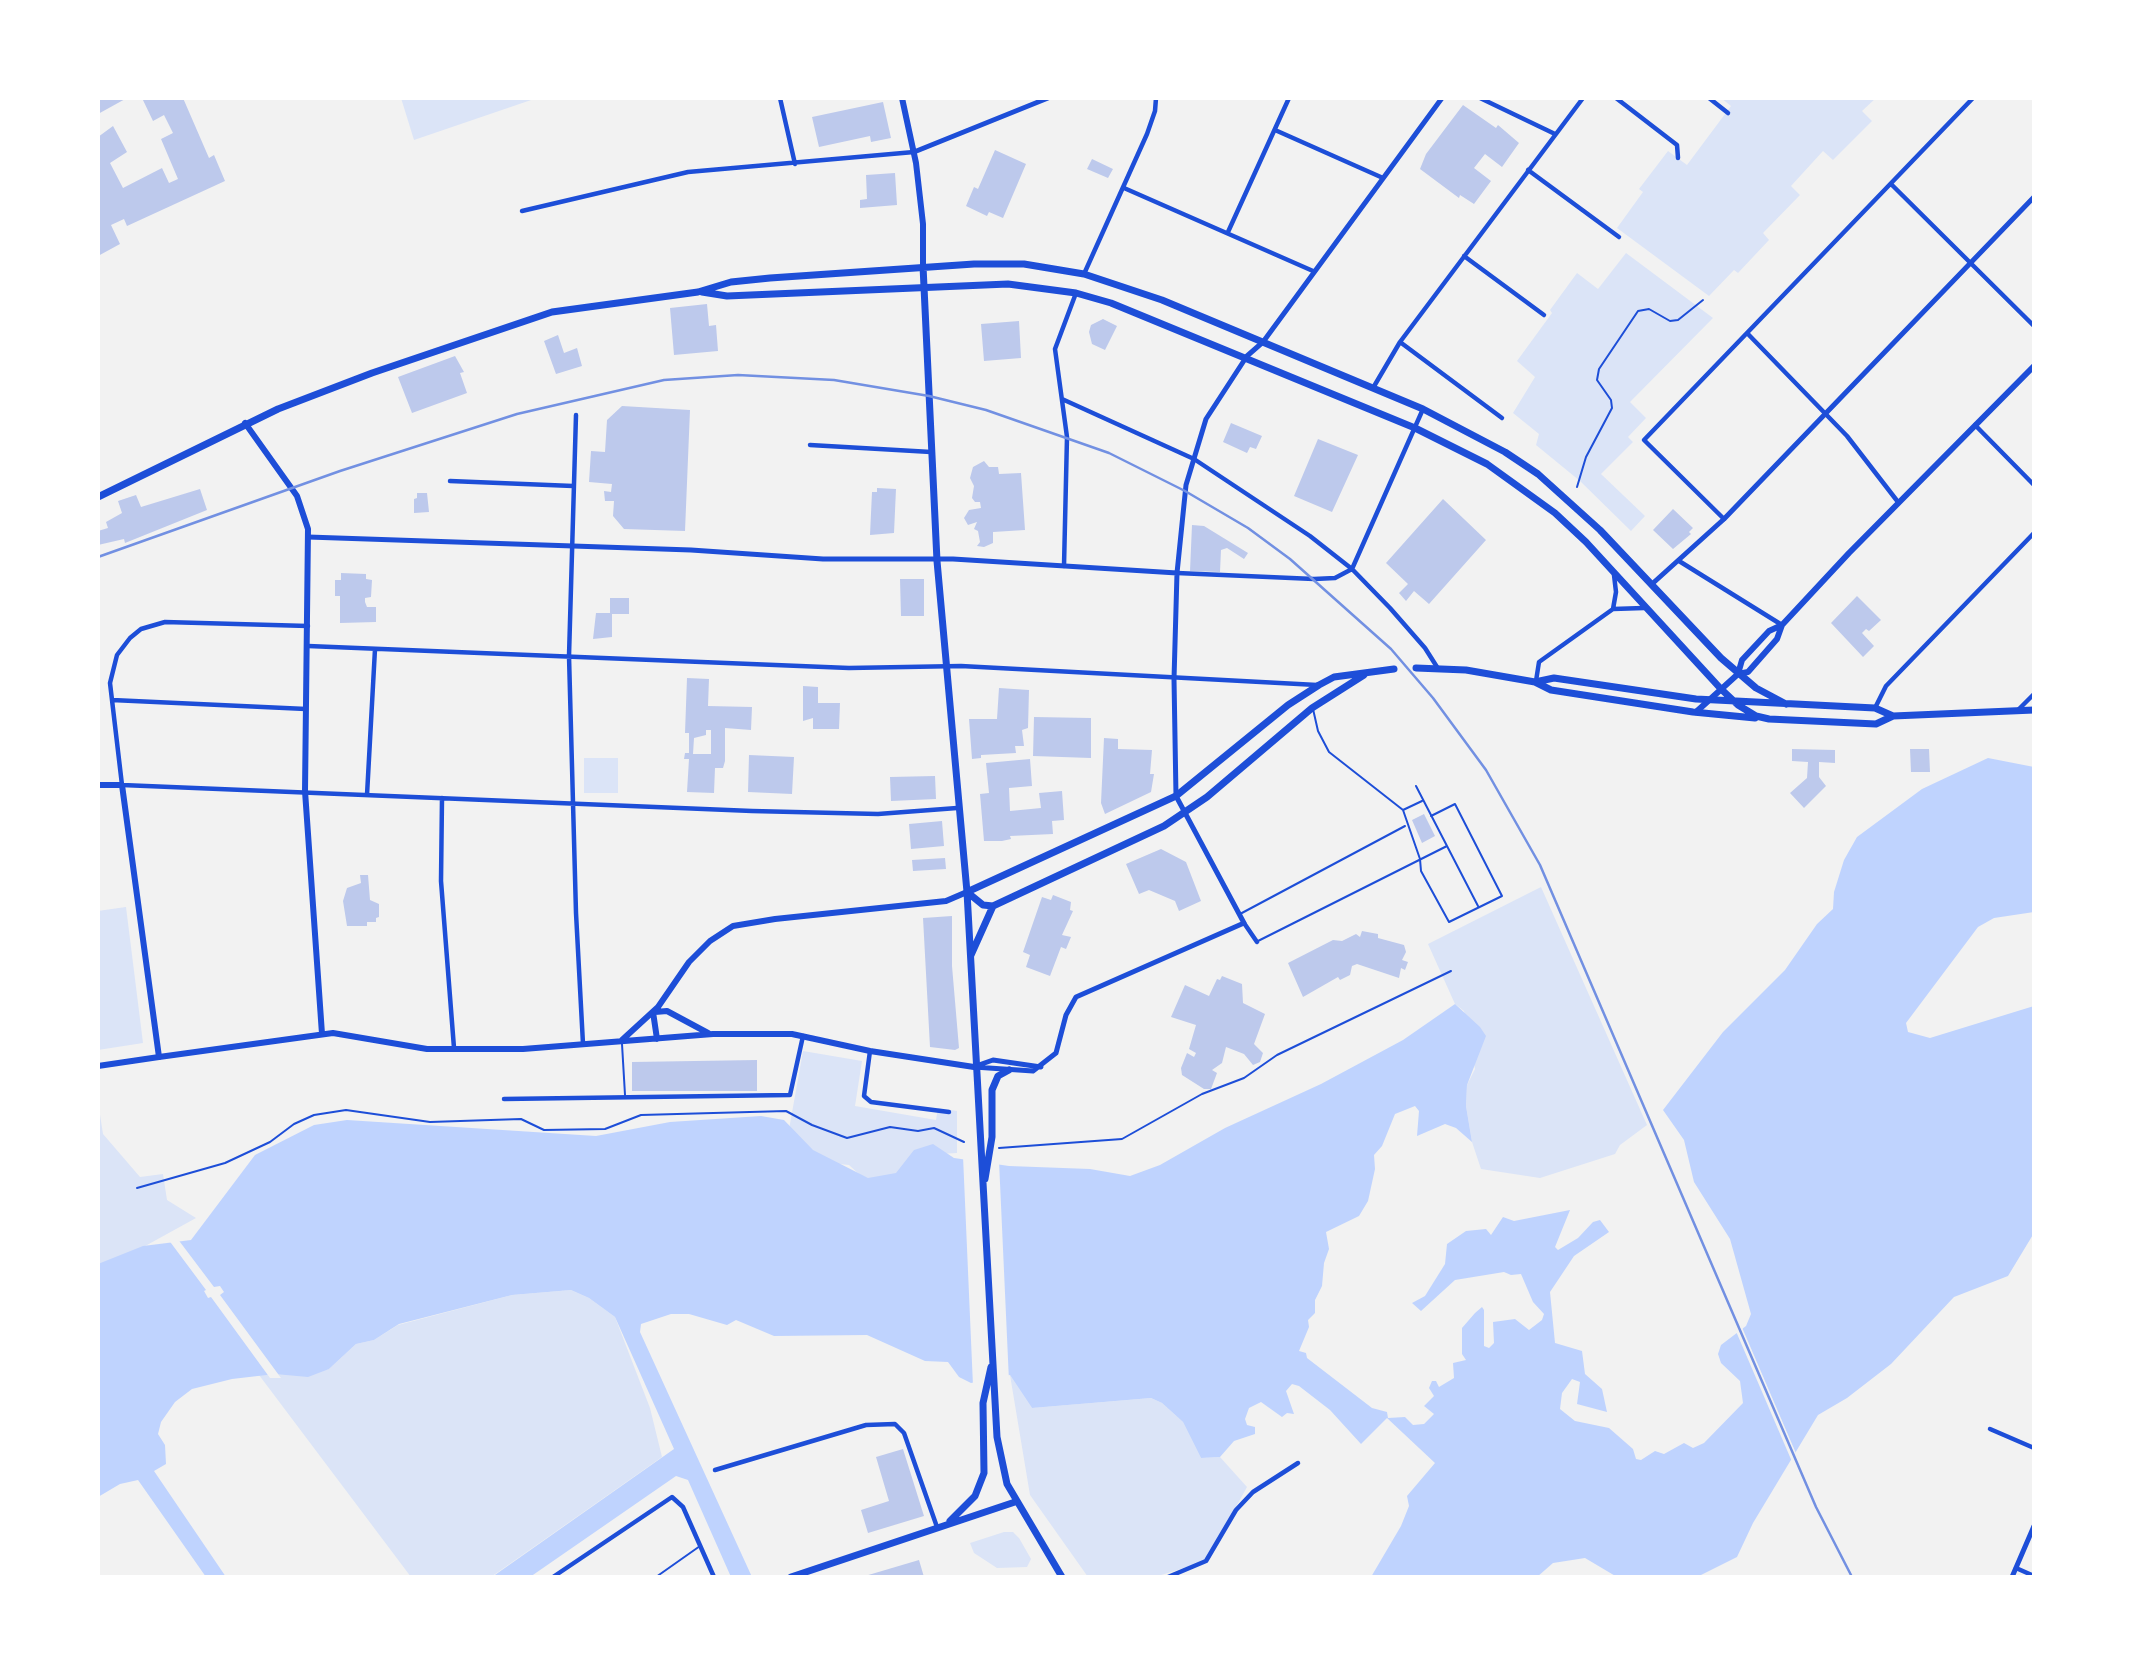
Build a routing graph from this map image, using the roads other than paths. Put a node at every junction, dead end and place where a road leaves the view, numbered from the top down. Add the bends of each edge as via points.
1 (780, 98) edge
2 (902, 98) edge
3 (1048, 98) edge
4 (1156, 98) edge
5 (1289, 98) edge
6 (1442, 98) edge
7 (1480, 98) edge
8 (1583, 98) edge
9 (1616, 98) edge
10 (1709, 98) edge
11 (1971, 99) edge
12 (1728, 113) dead end
13 (1275, 130) junction
14 (1555, 134) junction
15 (914, 152) junction
16 (1678, 158) dead end
17 (795, 164) junction
18 (1528, 170) junction
19 (1383, 178) junction
20 (1891, 184) junction
21 (1124, 188) junction
22 (2034, 197) edge
23 (522, 211) dead end
24 (1228, 232) junction
25 (1619, 237) dead end
26 (1464, 256) junction
27 (1970, 263) junction
28 (923, 267) junction
29 (1313, 271) junction
30 (1084, 274) junction
31 (924, 287) junction
32 (698, 292) junction
33 (1076, 293) junction
34 (1544, 315) dead end
35 (2034, 326) edge
36 (1746, 333) junction
37 (1263, 342) junction
38 (1400, 342) junction
39 (1247, 356) junction
40 (2034, 366) edge
41 (1373, 388) junction
42 (1062, 398) junction
43 (1423, 409) junction
44 (1825, 414) junction
45 (576, 415) dead end
46 (1503, 418) dead end
47 (245, 424) junction
48 (1975, 425) junction
49 (1415, 428) junction
50 (810, 445) dead end
51 (932, 452) junction
52 (1194, 459) junction
53 (450, 481) dead end
54 (2034, 485) edge
55 (573, 486) junction
56 (98, 497) edge
57 (1898, 502) junction
58 (1724, 519) junction
59 (2034, 533) edge
60 (308, 537) junction
61 (572, 546) junction
62 (937, 561) junction
63 (1679, 561) junction
64 (1064, 566) junction
65 (1352, 569) junction
66 (1613, 571) junction
67 (1177, 573) junction
68 (1652, 584) junction
69 (1647, 608) junction
70 (1613, 609) junction
71 (1783, 625) junction
72 (308, 626) junction
73 (308, 646) junction
74 (375, 649) junction
75 (569, 656) junction
76 (1437, 667) junction
77 (947, 668) junction
78 (1416, 668) dead end
79 (1394, 669) dead end
80 (1368, 673) junction
81 (1738, 674) junction
82 (1174, 679) junction
83 (1535, 682) junction
84 (1319, 685) junction
85 (1721, 689) junction
86 (2034, 694) edge
87 (112, 700) junction
88 (1710, 700) junction
89 (1734, 701) junction
90 (1786, 704) junction
91 (1875, 708) junction
92 (307, 709) junction
93 (1312, 709) junction
94 (2034, 710) edge
95 (1696, 712) junction
96 (2017, 712) junction
97 (1893, 716) junction
98 (1769, 719) junction
99 (98, 785) edge
100 (122, 785) junction
101 (1416, 786) dead end
102 (305, 792) junction
103 (368, 794) junction
104 (1176, 796) junction
105 (442, 798) junction
106 (1423, 800) junction
107 (572, 803) junction
108 (957, 808) junction
109 (1403, 810) junction
110 (1186, 811) junction
111 (1432, 816) junction
112 (1407, 825) junction
113 (1447, 846) junction
114 (1420, 859) junction
115 (967, 892) junction
116 (993, 906) junction
117 (1479, 907) junction
118 (1239, 915) junction
119 (1244, 923) junction
120 (1257, 942) joint
121 (970, 958) junction
122 (653, 1012) junction
123 (322, 1034) junction
124 (713, 1034) junction
125 (803, 1036) junction
126 (657, 1039) junction
127 (622, 1040) junction
128 (583, 1045) junction
129 (454, 1048) junction
130 (870, 1051) junction
131 (159, 1057) junction
132 (98, 1066) edge
133 (974, 1067) junction
134 (1041, 1067) junction
135 (1009, 1070) junction
136 (625, 1096) junction
137 (504, 1099) dead end
138 (948, 1112) dead end
139 (983, 1190) junction
140 (993, 1360) junction
141 (1990, 1429) dead end
142 (2034, 1448) edge
143 (1298, 1463) dead end
144 (715, 1470) dead end
145 (1015, 1502) junction
146 (2034, 1526) edge
147 (938, 1529) junction
148 (701, 1546) junction
149 (2016, 1568) junction
150 (2034, 1576) edge
151 (553, 1577) edge
152 (656, 1577) edge
153 (714, 1577) edge
154 (791, 1577) edge
155 (1062, 1577) edge
156 (1168, 1577) edge
157 (2012, 1577) edge

1 - 17 street
2 - 15 main road
3 - 15 street
4 - 21 street
5 - 13 street
6 - 19 street
7 - 14 street
8 - 14 street
9 - 16 street via 1677,145
10 - 12 street
11 - 20 street
13 - 19 street
13 - 24 street
14 - 18 street
15 - 17 street
15 - 28 main road
17 - 23 street via 688,172
18 - 25 street
18 - 26 street
19 - 29 street
20 - 27 street
20 - 36 street
21 - 24 street
21 - 30 street
22 - 27 street
24 - 29 street
26 - 34 street
26 - 38 street
27 - 35 street
27 - 44 street
28 - 30 highway via 1024,264
28 - 31 highway
28 - 32 highway via 732,282
29 - 37 street
30 - 37 highway
31 - 32 highway via 727,296
31 - 33 highway via 1008,284
31 - 51 highway
32 - 47 highway via 577,306 523,319
33 - 39 highway
33 - 42 street via 1055,349
36 - 44 street
36 - 58 street via 1644,440
37 - 39 street
37 - 41 highway
38 - 41 street
38 - 46 street
39 - 49 highway
39 - 52 street via 1206,419
40 - 48 main road
41 - 43 highway
42 - 52 street
42 - 64 street via 1067,437
43 - 49 street
43 - 68 highway via 1538,474
44 - 57 street
44 - 58 street
45 - 55 street
47 - 56 highway
47 - 60 main road via 297,496
48 - 54 street
48 - 57 main road
49 - 65 street
49 - 66 highway via 1450,443 1519,485 1555,513
50 - 51 street
51 - 62 highway
52 - 65 street
52 - 67 street via 1182,508
53 - 55 street
55 - 61 street
57 - 71 main road
58 - 63 street
59 - 91 street via 1886,686
60 - 61 street
60 - 72 main road
61 - 62 street
61 - 75 street
62 - 64 street
62 - 77 highway
63 - 68 street
63 - 71 street
64 - 67 street
65 - 67 street via 1335,578 1314,579
65 - 76 street via 1410,630
66 - 69 highway
66 - 70 street
67 - 82 street
68 - 81 highway
69 - 70 street
69 - 85 highway
70 - 83 street via 1539,662
71 - 81 main road via 1777,639 1748,671
71 - 81 main road via 1769,631 1742,660
72 - 73 main road
72 - 87 street via 165,622 141,629 117,655 111,676
73 - 74 street
73 - 92 main road
74 - 75 street
74 - 103 street
75 - 77 street
75 - 107 street
76 - 78 highway
76 - 83 highway
77 - 82 street
77 - 108 highway
79 - 80 highway
80 - 84 highway via 1334,677
80 - 93 highway
81 - 85 main road
81 - 90 highway
82 - 84 street
82 - 104 street
83 - 88 highway via 1555,678
83 - 95 highway via 1551,690
84 - 104 highway
85 - 88 main road
85 - 89 highway
86 - 96 street
87 - 92 street
87 - 100 street
88 - 89 highway
88 - 95 main road
89 - 90 highway
89 - 98 highway via 1749,713
90 - 91 highway
91 - 97 highway
92 - 102 main road
93 - 109 lane via 1329,752
93 - 110 highway
94 - 96 highway
95 - 98 highway
96 - 97 highway
97 - 98 highway via 1876,724
99 - 100 main road
100 - 102 street
100 - 131 main road
101 - 106 lane
102 - 103 street
102 - 123 main road
103 - 105 street
104 - 110 street
104 - 115 highway
105 - 107 street
105 - 129 street via 441,881
106 - 109 lane
106 - 111 lane
107 - 108 street via 878,814
107 - 128 street
108 - 115 highway
109 - 112 lane
110 - 116 highway via 1164,826
110 - 118 street
111 - 113 lane
111 - 117 lane via 1455,804 1502,896
112 - 114 lane
112 - 118 lane
113 - 114 lane
113 - 117 lane
114 - 117 lane via 1421,871 1449,922
114 - 120 lane
115 - 116 highway via 983,905
115 - 121 highway
115 - 122 main road via 946,901 733,926 689,962
116 - 121 highway
118 - 119 street
119 - 120 street
119 - 134 street via 1076,997 1066,1014 1056,1053
121 - 133 highway
122 - 124 main road via 667,1011
122 - 126 main road
122 - 127 main road
123 - 129 main road via 348,1034 407,1048
123 - 131 main road
124 - 125 main road
124 - 126 main road
125 - 130 main road
125 - 136 street via 790,1095
126 - 127 main road
127 - 128 main road
127 - 136 lane
128 - 129 main road
130 - 133 main road
130 - 138 street via 864,1096 871,1102
131 - 132 main road
133 - 134 street via 993,1060
133 - 135 street
133 - 139 highway
134 - 135 street
135 - 139 highway via 993,1085 992,1137
136 - 137 street
139 - 140 highway
140 - 145 highway via 1003,1473
140 - 147 highway via 983,1412 985,1464 980,1488 965,1508
141 - 142 street
143 - 156 street via 1253,1492 1236,1510 1206,1561
144 - 147 street via 884,1423 902,1429
145 - 147 highway
145 - 155 highway
146 - 149 street
147 - 154 highway
148 - 151 street via 675,1497
148 - 152 lane
148 - 153 street
149 - 150 street
149 - 157 street

